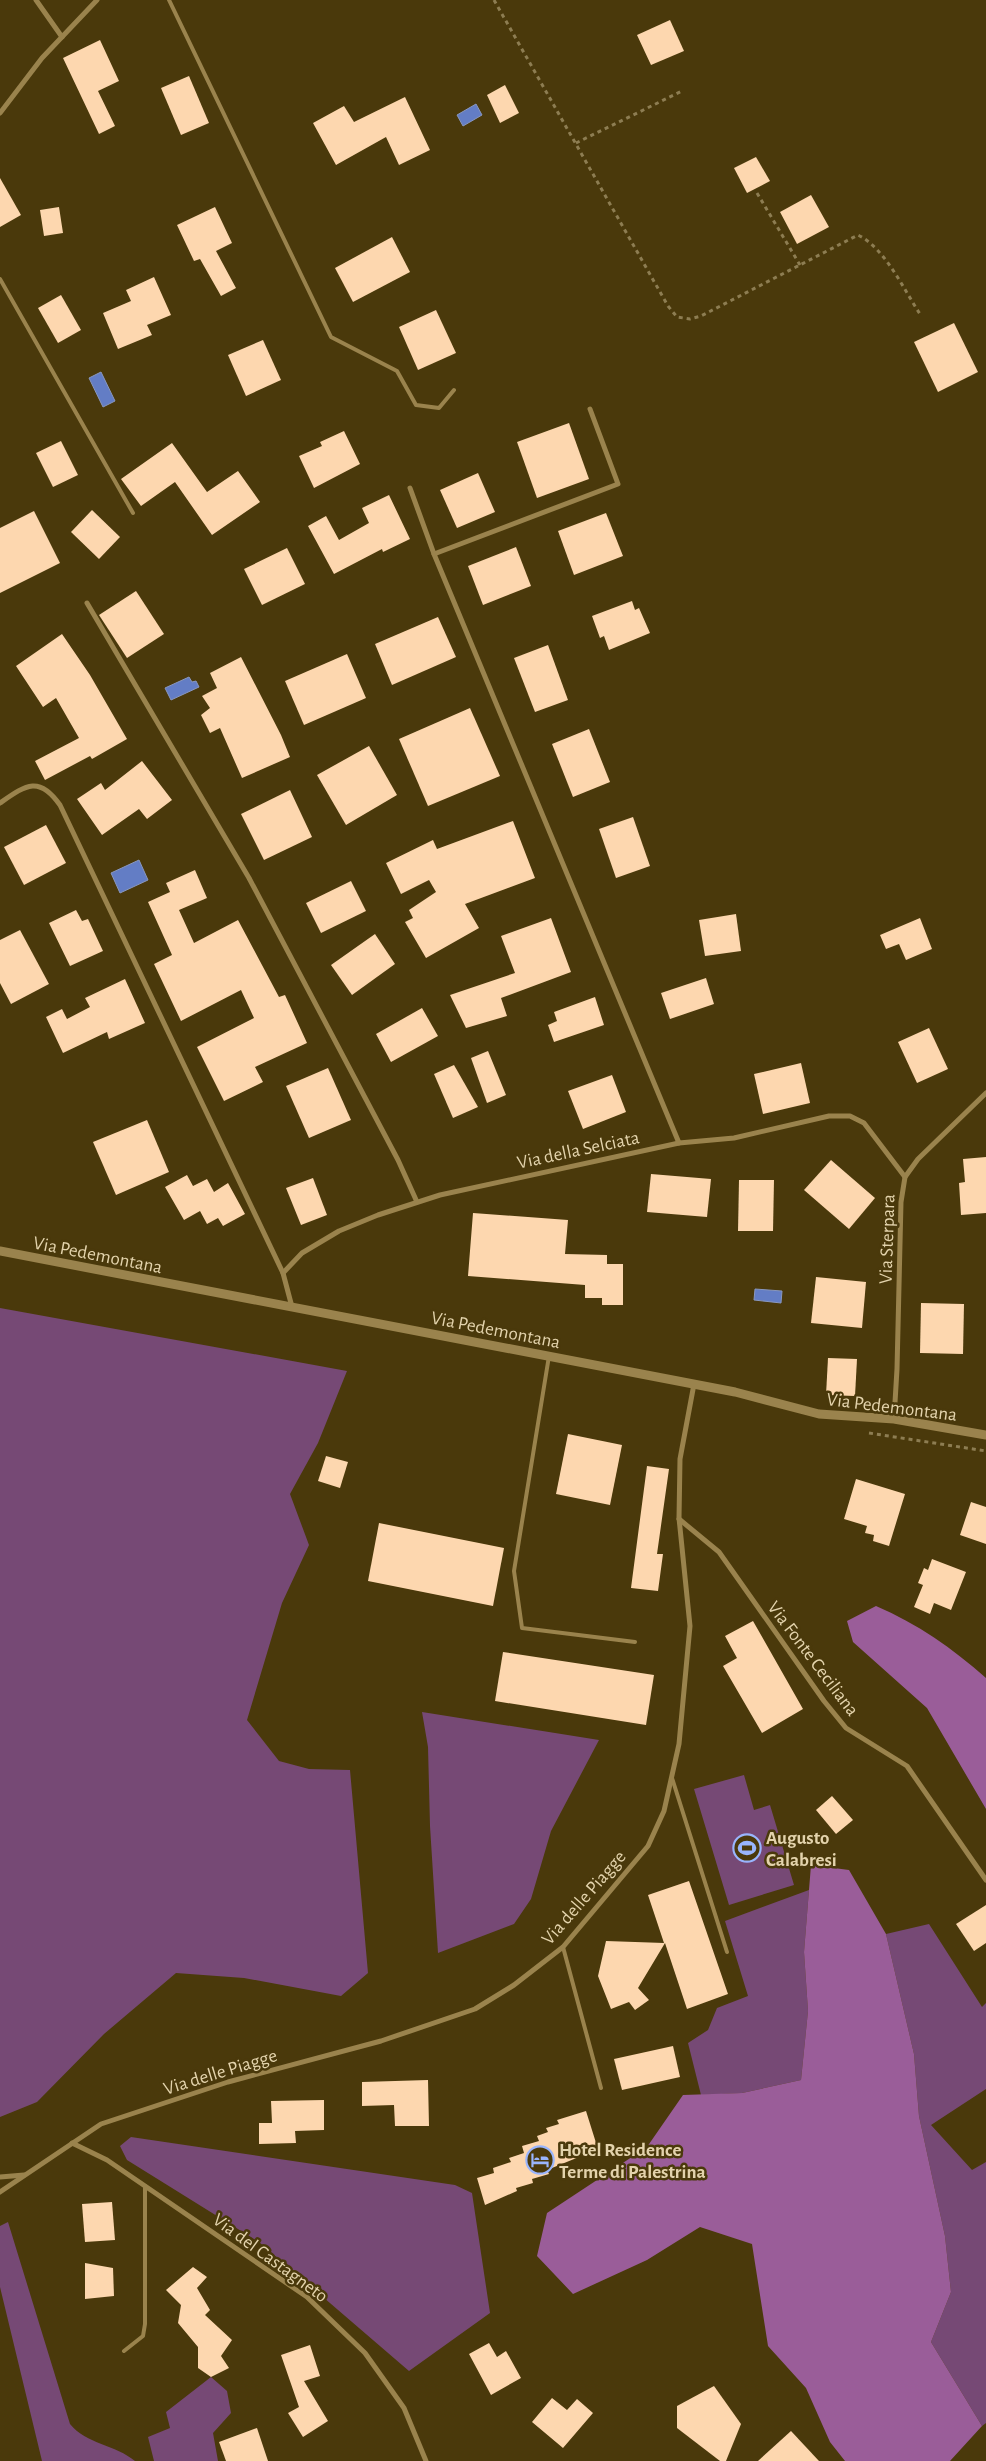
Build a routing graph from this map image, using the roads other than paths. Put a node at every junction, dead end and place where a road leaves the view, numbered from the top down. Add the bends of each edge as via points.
1 (36, 0) edge
2 (97, 0) edge
3 (169, 0) edge
4 (62, 37) junction
5 (0, 113) edge
6 (0, 279) edge
7 (454, 390) dead end
8 (590, 409) dead end
9 (410, 488) dead end
10 (133, 512) dead end
11 (434, 554) junction
12 (87, 603) dead end
13 (0, 803) edge
14 (986, 1093) edge
15 (679, 1143) junction
16 (905, 1177) junction
17 (417, 1202) junction
18 (0, 1252) edge
19 (283, 1273) junction
20 (292, 1307) junction
21 (549, 1356) junction
22 (694, 1384) junction
23 (894, 1420) junction
24 (986, 1435) edge
25 (679, 1518) junction
26 (635, 1642) dead end
27 (672, 1778) junction
28 (986, 1880) edge
29 (563, 1948) junction
30 (727, 1952) dead end
31 (601, 2088) dead end
32 (72, 2143) junction
33 (26, 2174) junction
34 (0, 2177) edge
35 (145, 2186) junction
36 (0, 2192) edge
37 (124, 2351) dead end
38 (426, 2461) edge

1 - 4 street
2 - 4 street
3 - 7 lane via 331,337 397,371 416,405 439,408
4 - 5 street
6 - 10 lane
8 - 11 street via 618,484
9 - 11 street
11 - 15 street
12 - 17 street via 249,878
13 - 19 street via 32,785 48,790 60,805
14 - 16 street, Via Sterpara via 925,1151
15 - 16 street, Via della Selciata via 734,1138 829,1116 850,1116 868,1126
15 - 17 street, Via della Selciata via 503,1180
16 - 23 street, Via Sterpara via 901,1202
17 - 19 street, Via della Selciata via 319,1241
18 - 20 street, Via Pedemontana
19 - 20 street
20 - 21 street, Via Pedemontana
21 - 22 street, Via Pedemontana
21 - 26 lane via 514,1571 522,1628
22 - 23 street, Via Pedemontana via 819,1414
22 - 25 street, Via delle Piagge via 680,1459
23 - 24 street, Via Pedemontana
25 - 27 street, Via delle Piagge via 690,1626 679,1744
25 - 28 street, Via Fonte Ceciliana via 719,1552 846,1728 907,1766
27 - 29 street, Via delle Piagge via 664,1811 648,1846
27 - 30 lane
29 - 31 lane
29 - 32 street, Via delle Piagge via 475,2009 381,2041 228,2082 110,2121
32 - 33 street, Via delle Piagge
32 - 35 street, Via del Castagneto via 107,2160
33 - 34 street
33 - 36 street, Via delle Piagge
35 - 37 lane via 145,2324 143,2336
35 - 38 street, Via del Castagneto via 307,2297 365,2353 404,2408

